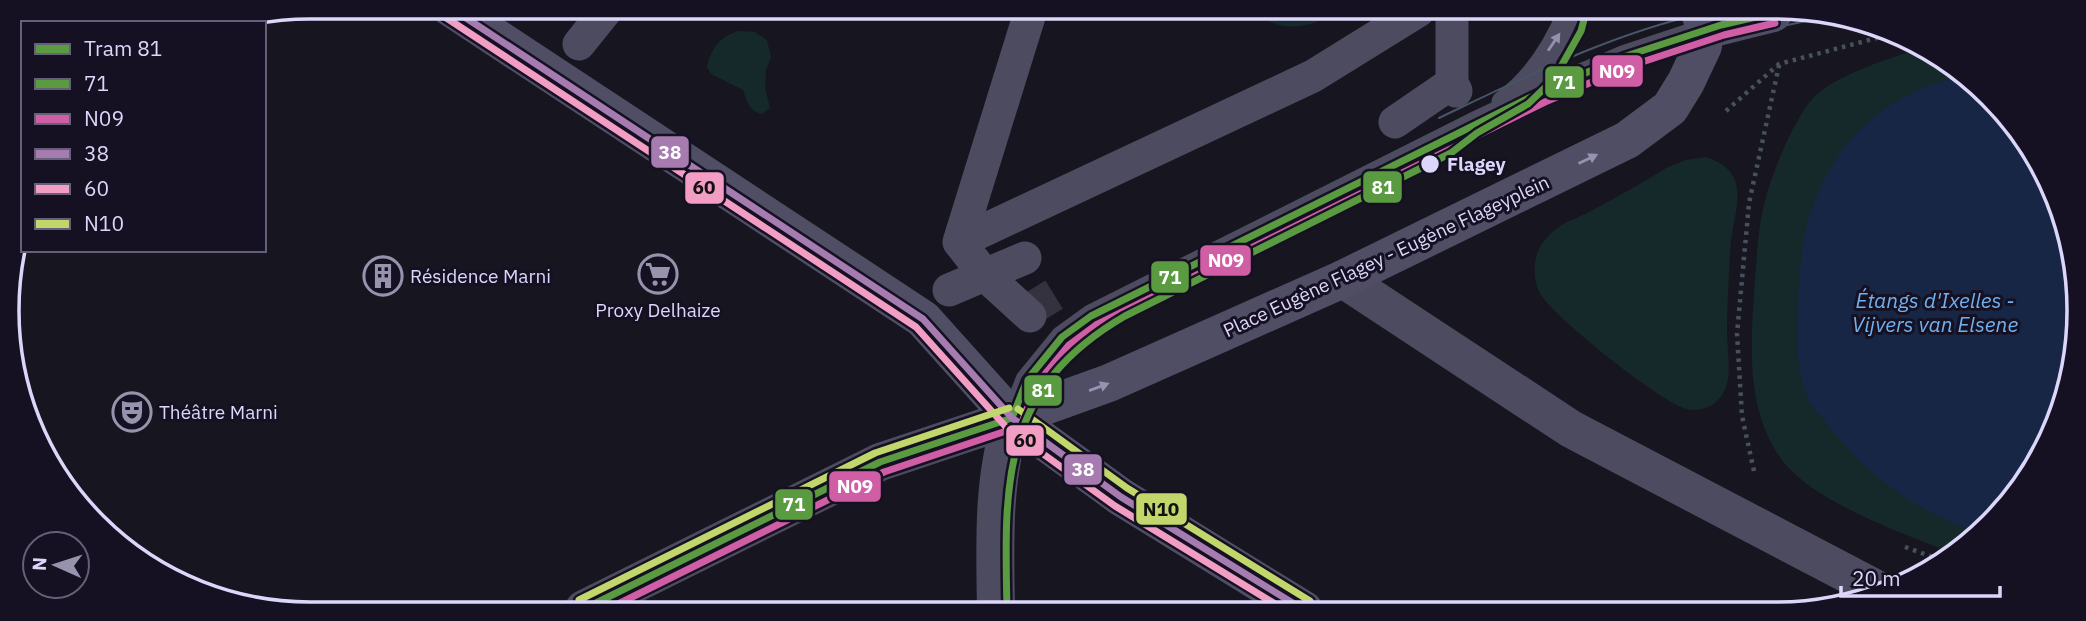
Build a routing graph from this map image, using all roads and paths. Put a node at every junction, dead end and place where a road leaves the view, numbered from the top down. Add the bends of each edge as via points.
1 (468, 19) edge
2 (599, 19) edge
3 (1028, 19) edge
4 (1405, 19) edge
5 (1452, 19) edge
6 (1566, 19) edge
7 (1720, 19) edge
8 (1703, 21) edge
9 (1877, 38) edge
10 (579, 44) dead end
11 (1781, 53) dead end
12 (1779, 64) junction
13 (1725, 112) dead end
14 (1395, 122) dead end
15 (1473, 124) junction
16 (959, 242) junction
17 (1026, 258) dead end
18 (985, 275) junction
19 (1343, 279) junction
20 (949, 289) dead end
21 (1030, 316) dead end
22 (1012, 418) junction
23 (1768, 533) junction
24 (1870, 586) edge
25 (598, 602) edge
26 (996, 602) edge
27 (1291, 602) edge

1 - 22 main road via 923,318
2 - 10 street
3 - 16 street
4 - 16 street via 1313,76
5 - 14 street via 1454,87
15 -> 6 lane via 1522,88
7 - 8 main road
8 - 15 lane
19 -> 8 main road, Place Eugène Flagey - Eugène Flageyplein via 1634,135 1670,108 1686,82 1703,46
9 - 12 path
11 - 12 path
12 - 13 path
12 - 23 path via 1749,202 1737,334 1742,416
15 - 22 lane via 1091,316 1062,337 1027,380
16 - 18 street
17 - 18 street
18 - 20 street
18 - 21 street
22 -> 19 main road, Place Eugène Flagey - Eugène Flageyplein via 1109,383
19 - 23 street via 1571,429
22 - 25 street via 880,462
22 - 26 street via 1002,448 997,495
22 - 27 main road via 1121,497
23 - 24 street

